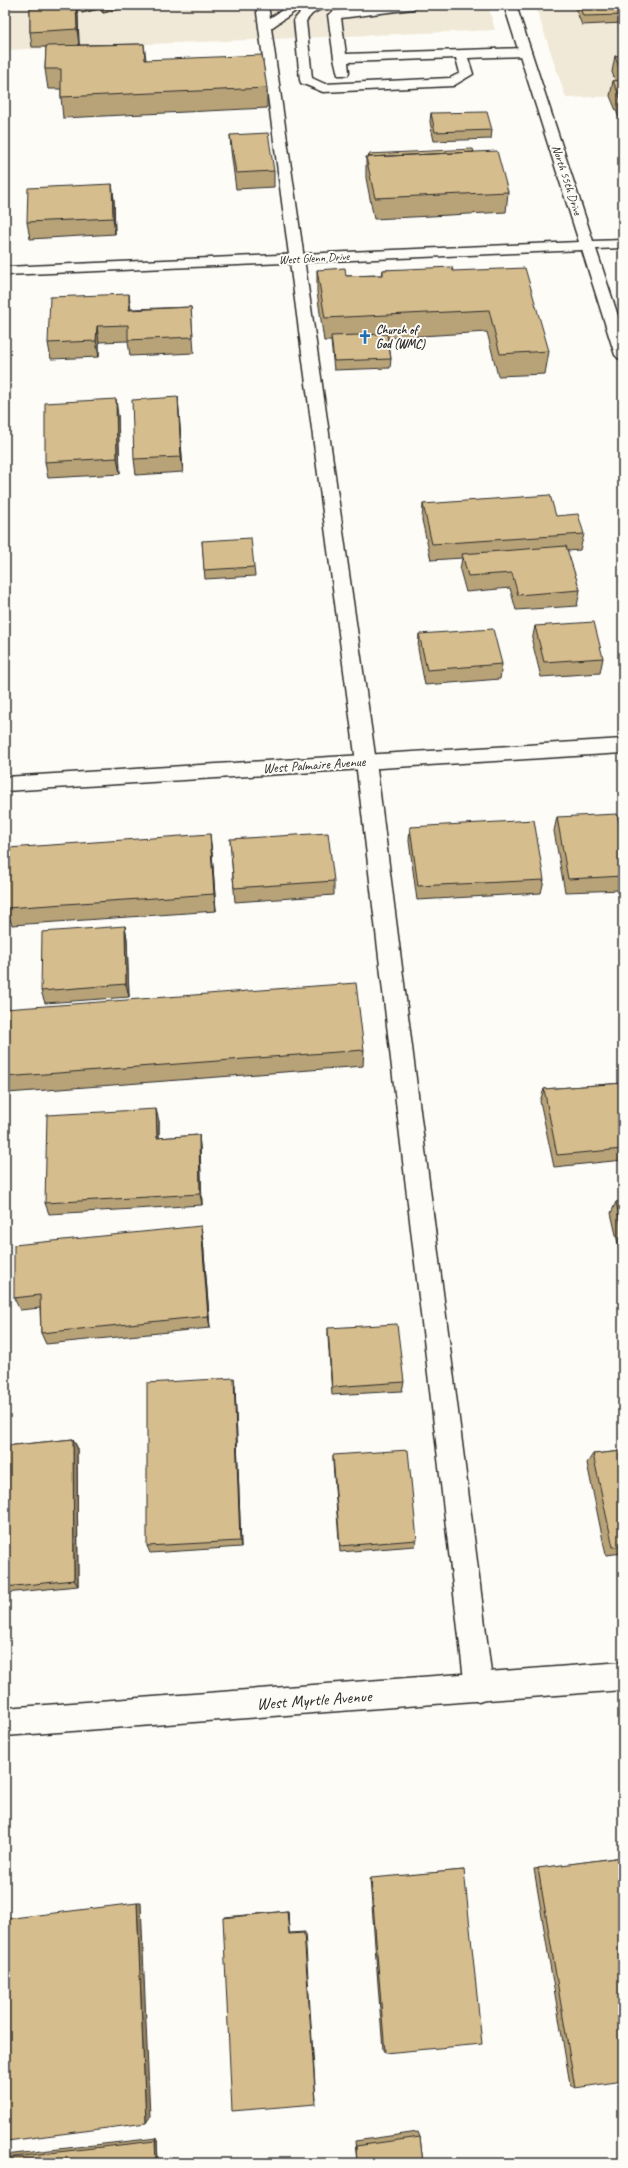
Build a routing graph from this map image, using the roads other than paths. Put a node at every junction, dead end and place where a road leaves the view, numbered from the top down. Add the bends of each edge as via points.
1 (262, 5) edge
2 (298, 5) edge
3 (322, 5) edge
4 (408, 5) edge
5 (510, 5) edge
6 (264, 27) junction
7 (525, 52) junction
8 (461, 54) junction
9 (340, 58) junction
10 (346, 87) junction
11 (623, 244) edge
12 (587, 246) junction
13 (296, 258) junction
14 (5, 271) edge
15 (623, 355) edge
16 (623, 746) edge
17 (366, 762) junction
18 (5, 784) edge
19 (623, 1676) edge
20 (479, 1688) junction
21 (5, 1722) edge

1 - 6 street
2 - 6 street
3 - 10 street via 308,11 300,20 306,80 323,88
4 - 9 street via 334,15
5 - 7 street, North 55th Drive
6 - 13 street
7 - 8 street
7 - 12 street, North 55th Drive
8 - 9 street
8 - 10 street via 467,74 453,82
9 - 10 street
11 - 12 street, West Glenn Drive
12 - 13 street, West Glenn Drive
12 - 15 street, North 55th Drive
13 - 14 street, West Glenn Drive
13 - 17 street
16 - 17 street, West Palmaire Avenue
17 - 18 street, West Palmaire Avenue
17 - 20 street
19 - 20 street, West Myrtle Avenue
20 - 21 street, West Myrtle Avenue

